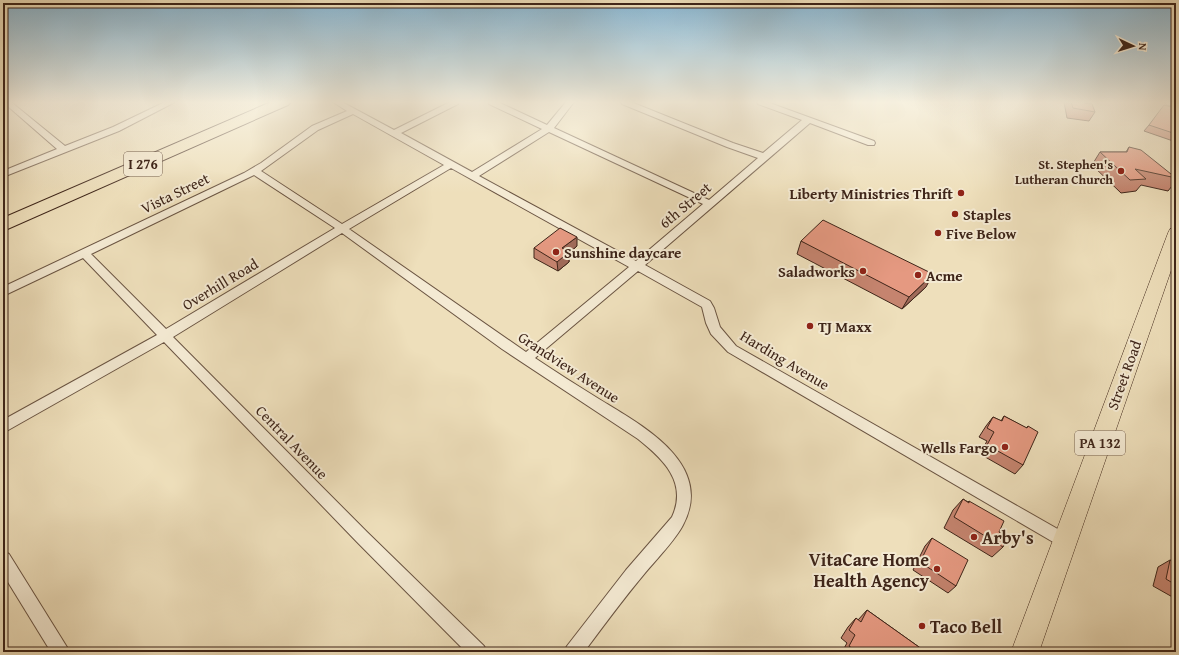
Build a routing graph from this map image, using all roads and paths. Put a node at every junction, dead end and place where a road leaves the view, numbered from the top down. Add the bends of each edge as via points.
1 (43, 133) edge
2 (107, 133) edge
3 (191, 133) edge
4 (214, 133) edge
5 (308, 133) edge
6 (395, 133) edge
7 (542, 133) edge
8 (556, 133) edge
9 (699, 133) edge
10 (793, 133) edge
11 (842, 133) edge
12 (871, 143) dead end
13 (64, 150) junction
14 (765, 157) junction
15 (452, 164) junction
16 (255, 170) junction
17 (3, 174) edge
18 (472, 175) junction
19 (710, 204) junction
20 (3, 214) edge
21 (3, 226) edge
22 (342, 229) junction
23 (1176, 234) edge
24 (84, 253) junction
25 (637, 266) junction
26 (3, 292) edge
27 (165, 336) junction
28 (526, 359) junction
29 (3, 427) edge
30 (1065, 541) junction
31 (3, 559) edge
32 (61, 652) edge
33 (478, 652) edge
34 (573, 652) edge
35 (1025, 652) edge

1 - 13 street
2 - 13 street
3 - 20 highway, I 276
4 - 21 highway, I 276
5 - 16 street, Vista Street
6 - 15 street, Harding Avenue
7 - 18 street
8 - 19 street
9 - 14 street
10 - 14 street, 6th Street
11 - 12 street
13 - 17 street
14 - 19 street, 6th Street
15 - 18 street, Harding Avenue
15 - 22 street, Overhill Road
16 - 22 street, Grandview Avenue
16 - 24 street, Vista Street
18 - 25 street, Harding Avenue
19 - 25 street, 6th Street
22 - 27 street, Overhill Road
22 - 28 street, Grandview Avenue
23 - 30 main road, Street Road / PA 132
24 - 26 street, Vista Street
24 - 27 street, Central Avenue
25 - 28 street, 6th Street
25 - 30 street, Harding Avenue via 708,306 715,330 732,349
27 - 29 street, Overhill Road
27 - 33 street, Central Avenue
28 - 34 street, Grandview Avenue via 648,438 676,468 684,483 685,502 677,522
30 - 35 main road, Street Road / PA 132
31 - 32 street

